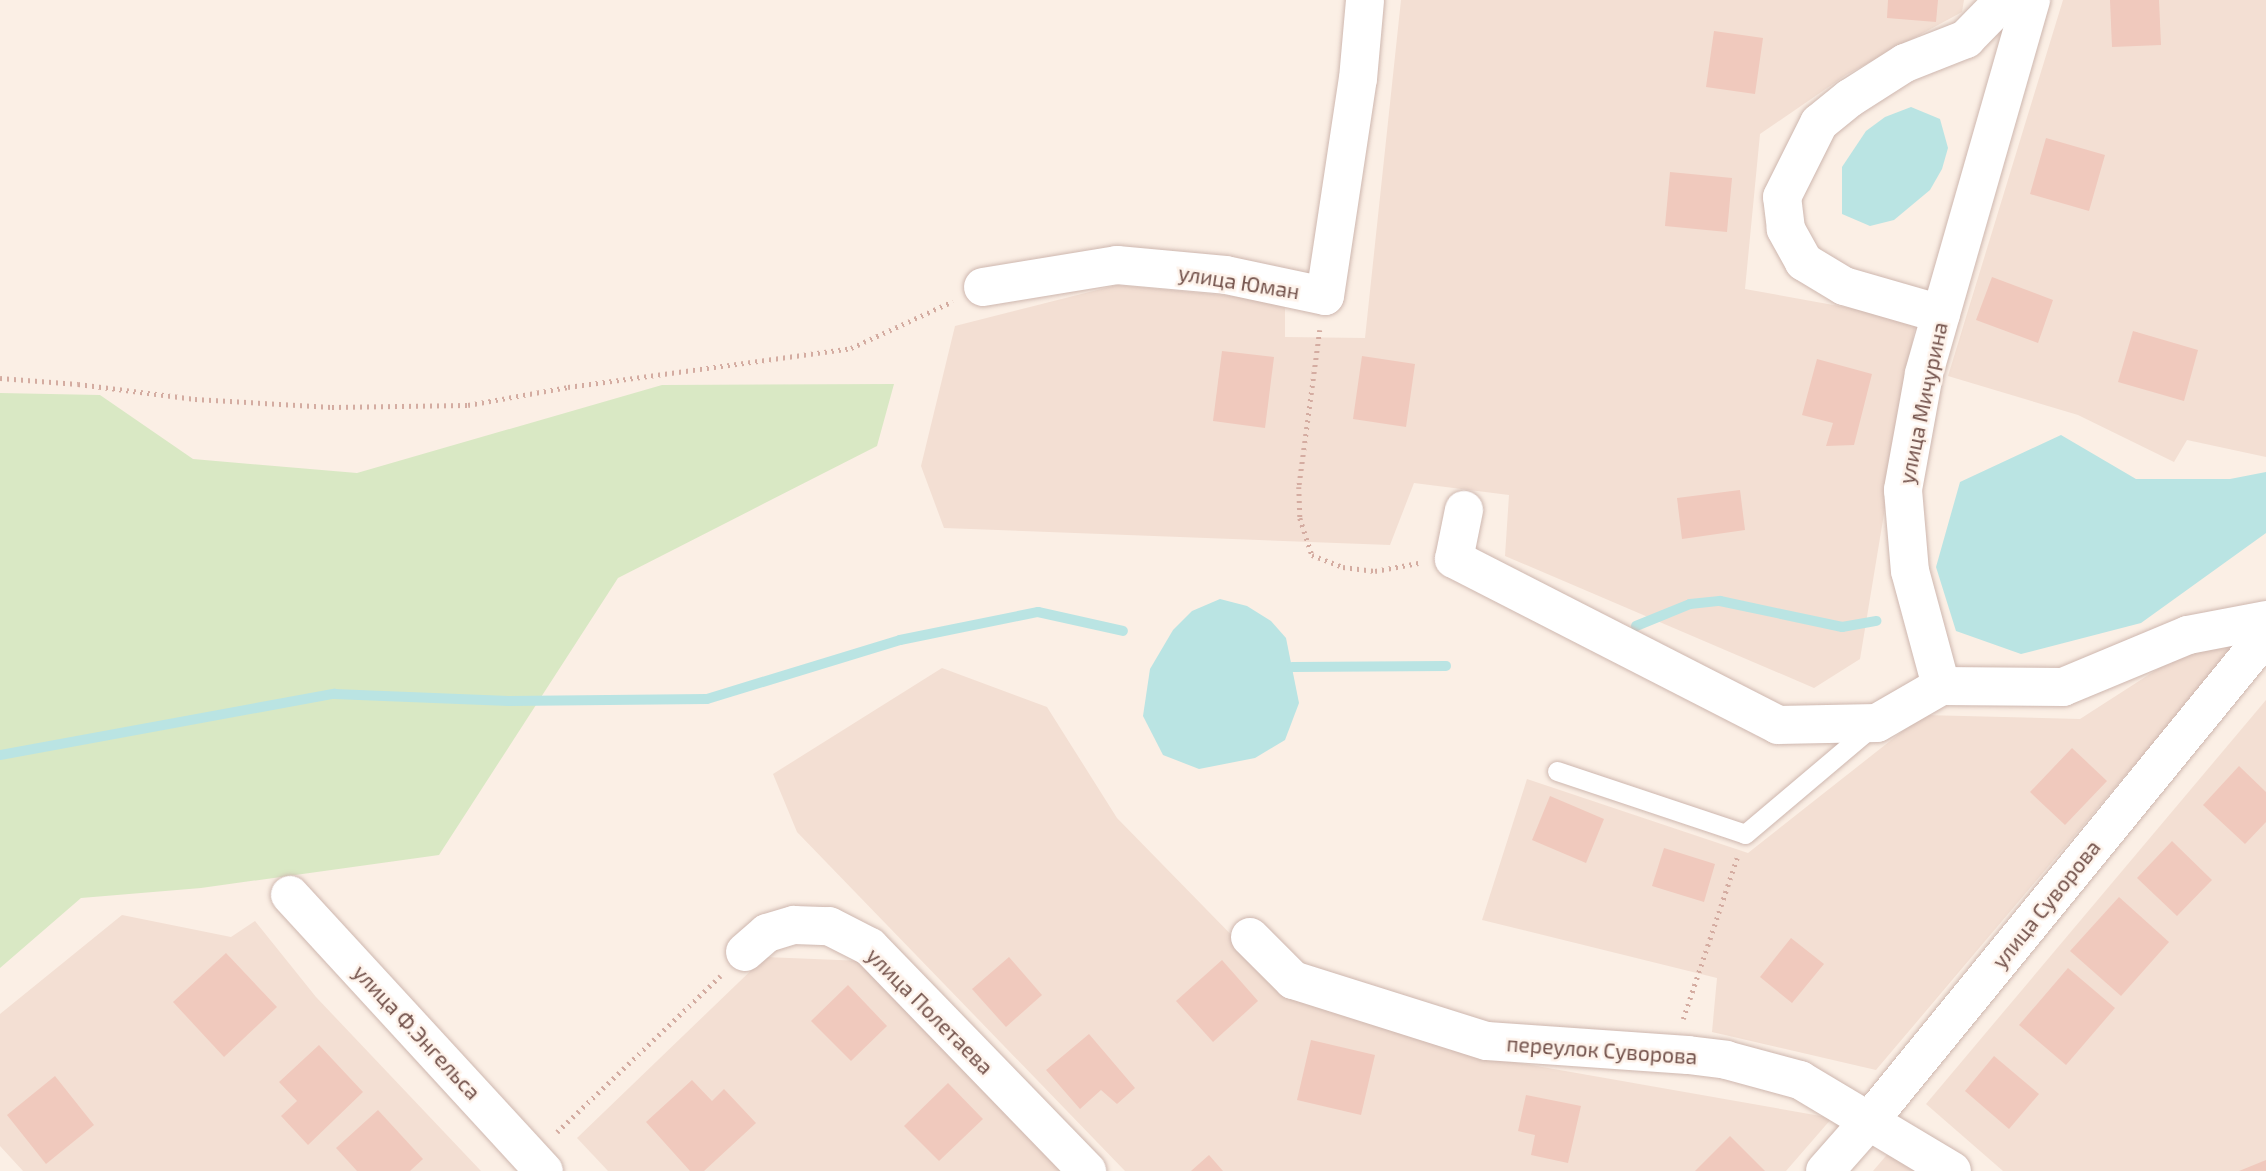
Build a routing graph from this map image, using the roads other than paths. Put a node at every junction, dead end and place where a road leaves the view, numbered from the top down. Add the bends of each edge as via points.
1 (1365, 0) edge
2 (2004, 0) edge
3 (2031, 0) edge
4 (983, 287) road end
5 (1941, 314) junction
6 (1464, 509) dead end
7 (2266, 620) edge
8 (2266, 635) edge
9 (1941, 686) junction
10 (1877, 723) junction
11 (1558, 771) dead end
12 (290, 895) dead end
13 (1250, 937) dead end
14 (745, 952) road end
15 (1870, 1120) junction
16 (538, 1164) edge
17 (1087, 1171) edge
18 (1825, 1171) edge
19 (1952, 1171) edge

1 - 4 street, улица Юман via 1358,79 1325,296 1226,275 1117,265
2 - 5 street via 1966,38 1905,63 1819,123 1782,197 1786,229 1804,262 1844,286
3 - 5 street, улица Мичурина
5 - 9 street, улица Мичурина via 1924,374 1903,490 1910,571
6 - 10 street via 1454,559 1778,725
7 - 9 street via 2188,635 2063,687
8 - 15 street, улица Суворова
9 - 10 street
10 - 11 lane via 1745,834
12 - 16 street, улица Ф.Энгельса
13 - 15 street, переулок Суворова via 1293,980 1487,1041 1726,1060 1800,1080
14 - 17 street, улица Полетаева via 767,933 794,925 829,926 870,947
15 - 18 street, улица Суворова
15 - 19 street, переулок Суворова

